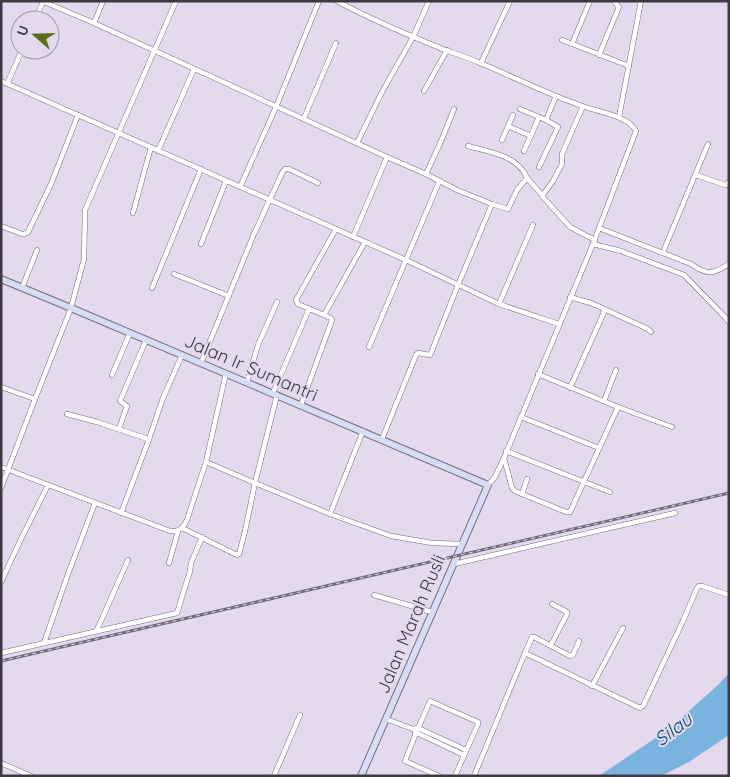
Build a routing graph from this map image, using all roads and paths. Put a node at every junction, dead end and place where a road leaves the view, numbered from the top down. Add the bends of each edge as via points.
1 (103, 1) edge
2 (176, 1) edge
3 (319, 1) edge
4 (337, 1) edge
5 (428, 1) edge
6 (510, 1) edge
7 (590, 1) edge
8 (614, 1) edge
9 (641, 1) edge
10 (42, 2) edge
11 (94, 23) junction
12 (413, 37) junction
13 (562, 40) dead end
14 (336, 43) dead end
15 (572, 44) junction
16 (446, 50) junction
17 (154, 51) junction
18 (599, 55) junction
19 (18, 60) edge
20 (481, 63) junction
21 (629, 66) junction
22 (194, 69) junction
23 (1, 82) edge
24 (7, 84) junction
25 (424, 91) dead end
26 (556, 96) junction
27 (276, 106) junction
28 (583, 106) junction
29 (454, 109) dead end
30 (520, 109) dead end
31 (78, 115) junction
32 (513, 115) dead end
33 (539, 117) junction
34 (619, 117) junction
35 (304, 118) junction
36 (546, 120) junction
37 (508, 126) junction
38 (119, 133) junction
39 (531, 136) junction
40 (502, 140) dead end
41 (358, 143) junction
42 (708, 144) dead end
43 (468, 146) dead end
44 (151, 147) junction
45 (158, 150) junction
46 (524, 151) dead end
47 (387, 158) junction
48 (539, 167) dead end
49 (201, 170) junction
50 (426, 174) junction
51 (696, 175) junction
52 (527, 178) junction
53 (226, 181) junction
54 (439, 182) junction
55 (318, 183) dead end
56 (728, 184) edge
57 (240, 187) junction
58 (542, 195) junction
59 (269, 200) junction
60 (492, 204) junction
61 (133, 213) dead end
62 (1, 226) edge
63 (533, 226) dead end
64 (599, 228) junction
65 (336, 230) junction
66 (353, 237) junction
67 (365, 242) junction
68 (594, 242) junction
69 (201, 244) dead end
70 (37, 250) dead end
71 (662, 252) junction
72 (406, 260) junction
73 (729, 264) edge
74 (174, 274) dead end
75 (1, 280) edge
76 (458, 284) junction
77 (22, 288) junction
78 (152, 288) dead end
79 (229, 296) junction
80 (570, 297) junction
81 (277, 302) dead end
82 (499, 304) junction
83 (72, 308) junction
84 (309, 309) junction
85 (605, 310) junction
86 (324, 315) junction
87 (729, 322) edge
88 (559, 324) junction
89 (651, 332) dead end
90 (130, 333) junction
91 (146, 340) junction
92 (370, 347) dead end
93 (182, 355) junction
94 (201, 363) junction
95 (616, 370) dead end
96 (226, 373) junction
97 (538, 374) junction
98 (112, 375) dead end
99 (247, 382) junction
100 (1, 387) edge
101 (570, 388) junction
102 (275, 394) junction
103 (35, 399) junction
104 (604, 401) junction
105 (301, 405) junction
106 (618, 407) junction
107 (67, 414) dead end
108 (520, 417) junction
109 (672, 427) dead end
110 (119, 430) junction
111 (363, 431) junction
112 (148, 439) junction
113 (382, 439) junction
114 (599, 448) junction
115 (506, 451) junction
116 (504, 458) junction
117 (206, 462) junction
118 (1, 467) edge
119 (8, 470) junction
120 (527, 479) dead end
121 (255, 483) junction
122 (584, 483) junction
123 (488, 484) junction
124 (48, 485) junction
125 (1, 488) edge
126 (610, 492) dead end
127 (522, 494) junction
128 (95, 504) junction
129 (120, 513) junction
130 (675, 513) dead end
131 (330, 514) junction
132 (180, 529) junction
133 (202, 537) junction
134 (461, 544) junction
135 (128, 560) dead end
136 (169, 563) dead end
137 (452, 564) junction
138 (1, 582) edge
139 (374, 595) dead end
140 (729, 595) edge
141 (552, 604) dead end
142 (432, 612) junction
143 (623, 628) dead end
144 (97, 630) junction
145 (579, 641) dead end
146 (44, 643) junction
147 (551, 645) junction
148 (1, 653) edge
149 (526, 653) junction
150 (592, 686) junction
151 (300, 715) dead end
152 (386, 719) junction
153 (416, 730) junction
154 (466, 750) junction
155 (464, 755) junction
156 (1, 763) edge
157 (31, 776) edge
158 (274, 776) edge
159 (361, 776) edge
160 (438, 776) edge
161 (455, 776) edge
162 (474, 776) edge

1 - 11 street
2 - 17 street
3 - 27 street
4 - 12 street
5 - 12 street
6 - 20 street
7 - 15 street
8 - 18 street via 619,7
9 - 21 street
10 - 11 street
11 - 17 street
12 - 16 street
12 - 41 street
13 - 15 street
14 - 35 street
15 - 18 street
16 - 20 street
16 - 25 street
17 - 22 street
17 - 38 street
18 - 21 street
19 - 24 street
20 - 26 street
21 - 34 street
22 - 27 street
22 - 45 street
23 - 24 street
24 - 31 street
26 - 28 street
26 - 36 street
27 - 35 street
27 - 57 street
28 - 34 street
28 - 58 street via 562,154 562,164
29 - 50 street
30 - 33 street
31 - 38 street
31 - 62 street via 28,232 22,234
32 - 37 street
33 - 36 street
33 - 39 street
34 - 64 street via 636,130
35 - 41 street
36 - 48 street via 558,127
37 - 39 street
37 - 40 street
38 - 44 street
38 - 83 street via 85,210 84,263
39 - 46 street
41 - 47 street
42 - 51 street
43 - 52 street via 514,160
44 - 45 street
44 - 61 street
45 - 49 street
47 - 50 street
47 - 66 street
49 - 53 street
49 - 78 street
50 - 54 street
51 - 56 street
51 - 71 street
52 - 58 street
52 - 60 street via 508,209
53 - 57 street
53 - 69 street
54 - 60 street
54 - 72 street
55 - 59 street via 285,169
57 - 59 street
58 - 68 street via 570,227
59 - 65 street
59 - 79 street
60 - 76 street
63 - 82 street
64 - 68 street
64 - 71 street
65 - 66 street
65 - 84 street via 296,300
66 - 67 street
67 - 72 street
67 - 86 street
68 - 80 street
68 - 87 street via 679,272
70 - 77 street
71 - 73 street via 707,273
72 - 76 street
72 - 92 street
74 - 79 street
75 - 77 main road, Jalan Ir Sumantri
76 - 82 street
76 - 113 street via 430,354 416,355
77 - 83 main road, Jalan Ir Sumantri
79 - 94 street
80 - 85 street
80 - 88 street
81 - 99 street via 258,345
82 - 88 street
83 - 90 main road, Jalan Ir Sumantri
83 - 103 street
84 - 86 street
84 - 102 street
85 - 89 street
85 - 101 street
86 - 105 street via 332,320
88 - 97 street
90 - 91 main road, Jalan Ir Sumantri
90 - 98 street
91 - 93 main road, Jalan Ir Sumantri
91 - 110 street via 120,400 127,406
93 - 94 main road, Jalan Ir Sumantri
93 - 112 street
94 - 96 main road, Jalan Ir Sumantri
95 - 104 street
96 - 99 main road, Jalan Ir Sumantri
96 - 117 street
97 - 101 street
97 - 108 street
99 - 102 main road, Jalan Ir Sumantri
100 - 103 street
101 - 104 street
102 - 105 main road, Jalan Ir Sumantri
102 - 121 street
103 - 119 street
104 - 106 street
105 - 111 main road, Jalan Ir Sumantri
106 - 109 street
106 - 114 street
107 - 110 street
108 - 114 street
108 - 115 street
110 - 112 street
111 - 113 main road, Jalan Ir Sumantri
111 - 131 street
112 - 129 street
113 - 123 main road, Jalan Ir Sumantri
114 - 122 street
115 - 116 street
115 - 122 street
116 - 123 street
116 - 127 street via 513,490
117 - 121 street
117 - 132 street via 187,520
118 - 119 street
119 - 124 street
119 - 125 street
120 - 127 street
121 - 131 street
121 - 133 street via 239,554
122 - 126 street
122 - 127 street via 568,512
123 - 134 main road, Jalan Marah Rusli
124 - 128 street
124 - 138 street
128 - 129 street
128 - 146 street
129 - 132 street via 170,531
130 - 137 street
131 - 134 street via 391,536
132 - 133 street
132 - 136 street
133 - 144 street via 177,613
134 - 137 main road, Jalan Marah Rusli
135 - 144 street
137 - 142 main road, Jalan Marah Rusli
139 - 142 street
140 - 150 street via 702,586 697,588 640,708
141 - 147 street via 567,614
142 - 152 main road, Jalan Marah Rusli
143 - 150 street
144 - 146 street
145 - 147 street via 570,656
146 - 148 street
147 - 149 street via 532,637
149 - 150 street
149 - 162 street
151 - 158 street
152 - 153 street
152 - 159 main road, Jalan Marah Rusli
153 - 154 street
153 - 154 street via 430,701 477,721
153 - 155 street
153 - 160 street via 405,761
154 - 155 street
155 - 161 street
156 - 157 street

